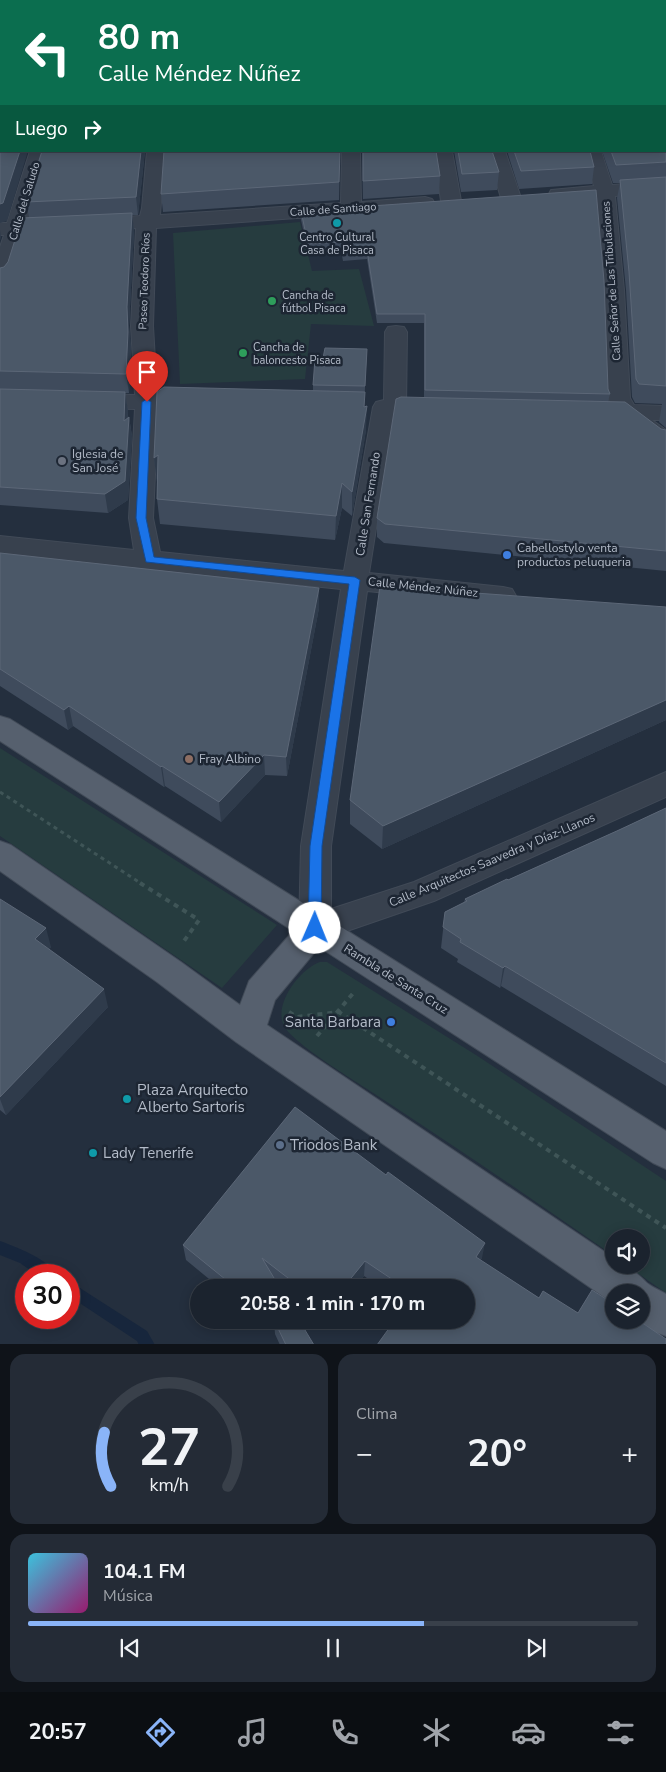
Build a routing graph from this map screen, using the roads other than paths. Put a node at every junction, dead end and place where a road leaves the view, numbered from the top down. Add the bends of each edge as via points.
1 (39, 152) edge
2 (156, 152) edge
3 (351, 152) edge
4 (443, 152) edge
5 (496, 152) edge
6 (592, 152) edge
7 (666, 187) edge
8 (605, 191) junction
9 (351, 207) junction
10 (148, 221) junction
11 (8, 230) edge
12 (0, 280) edge
13 (396, 332) dead end
14 (68, 400) edge
15 (147, 402) junction
16 (216, 403) edge
17 (577, 411) edge
18 (626, 411) junction
19 (666, 413) edge
20 (666, 441) edge
21 (0, 545) edge
22 (149, 560) junction
23 (355, 580) junction
24 (528, 598) edge
25 (0, 726) edge
26 (666, 784) edge
27 (0, 854) edge
28 (315, 928) junction
29 (248, 1031) junction
30 (666, 1151) edge
31 (618, 1284) edge
32 (650, 1306) edge
33 (666, 1318) edge

1 - 11 street, Calle del Saludo
2 - 10 street, Paseo Teodoro Ríos
3 - 9 street
4 - 9 street, Calle de Santiago via 460,201
5 - 8 street via 519,197
6 - 8 street, Calle Señor de Las Tribulaciones
7 - 8 street
8 - 18 street, Calle Señor de Las Tribulaciones via 620,398
9 - 10 street, Calle de Santiago
10 - 11 street, Calle de Santiago
10 - 15 street, Paseo Teodoro Ríos via 142,326
11 - 12 street, Calle del Saludo
13 - 23 street, Calle San Fernando via 389,407
14 - 15 street
15 - 16 street
15 - 22 street, Paseo Teodoro Ríos via 141,518
17 - 18 street
18 - 19 street
18 - 20 street
21 - 22 street, Calle Méndez Núñez
22 - 23 street, Calle Méndez Núñez
23 - 24 street, Calle Méndez Núñez
23 - 28 street, Calle San Fernando via 316,846
25 - 28 main road, Rambla de Santa Cruz
26 - 28 street, Calle Arquitectos Saavedra y Díaz-Llanos via 423,892
27 - 29 main road
28 - 29 main road via 261,992
28 - 30 main road, Rambla de Santa Cruz
29 - 31 main road
32 - 33 main road

